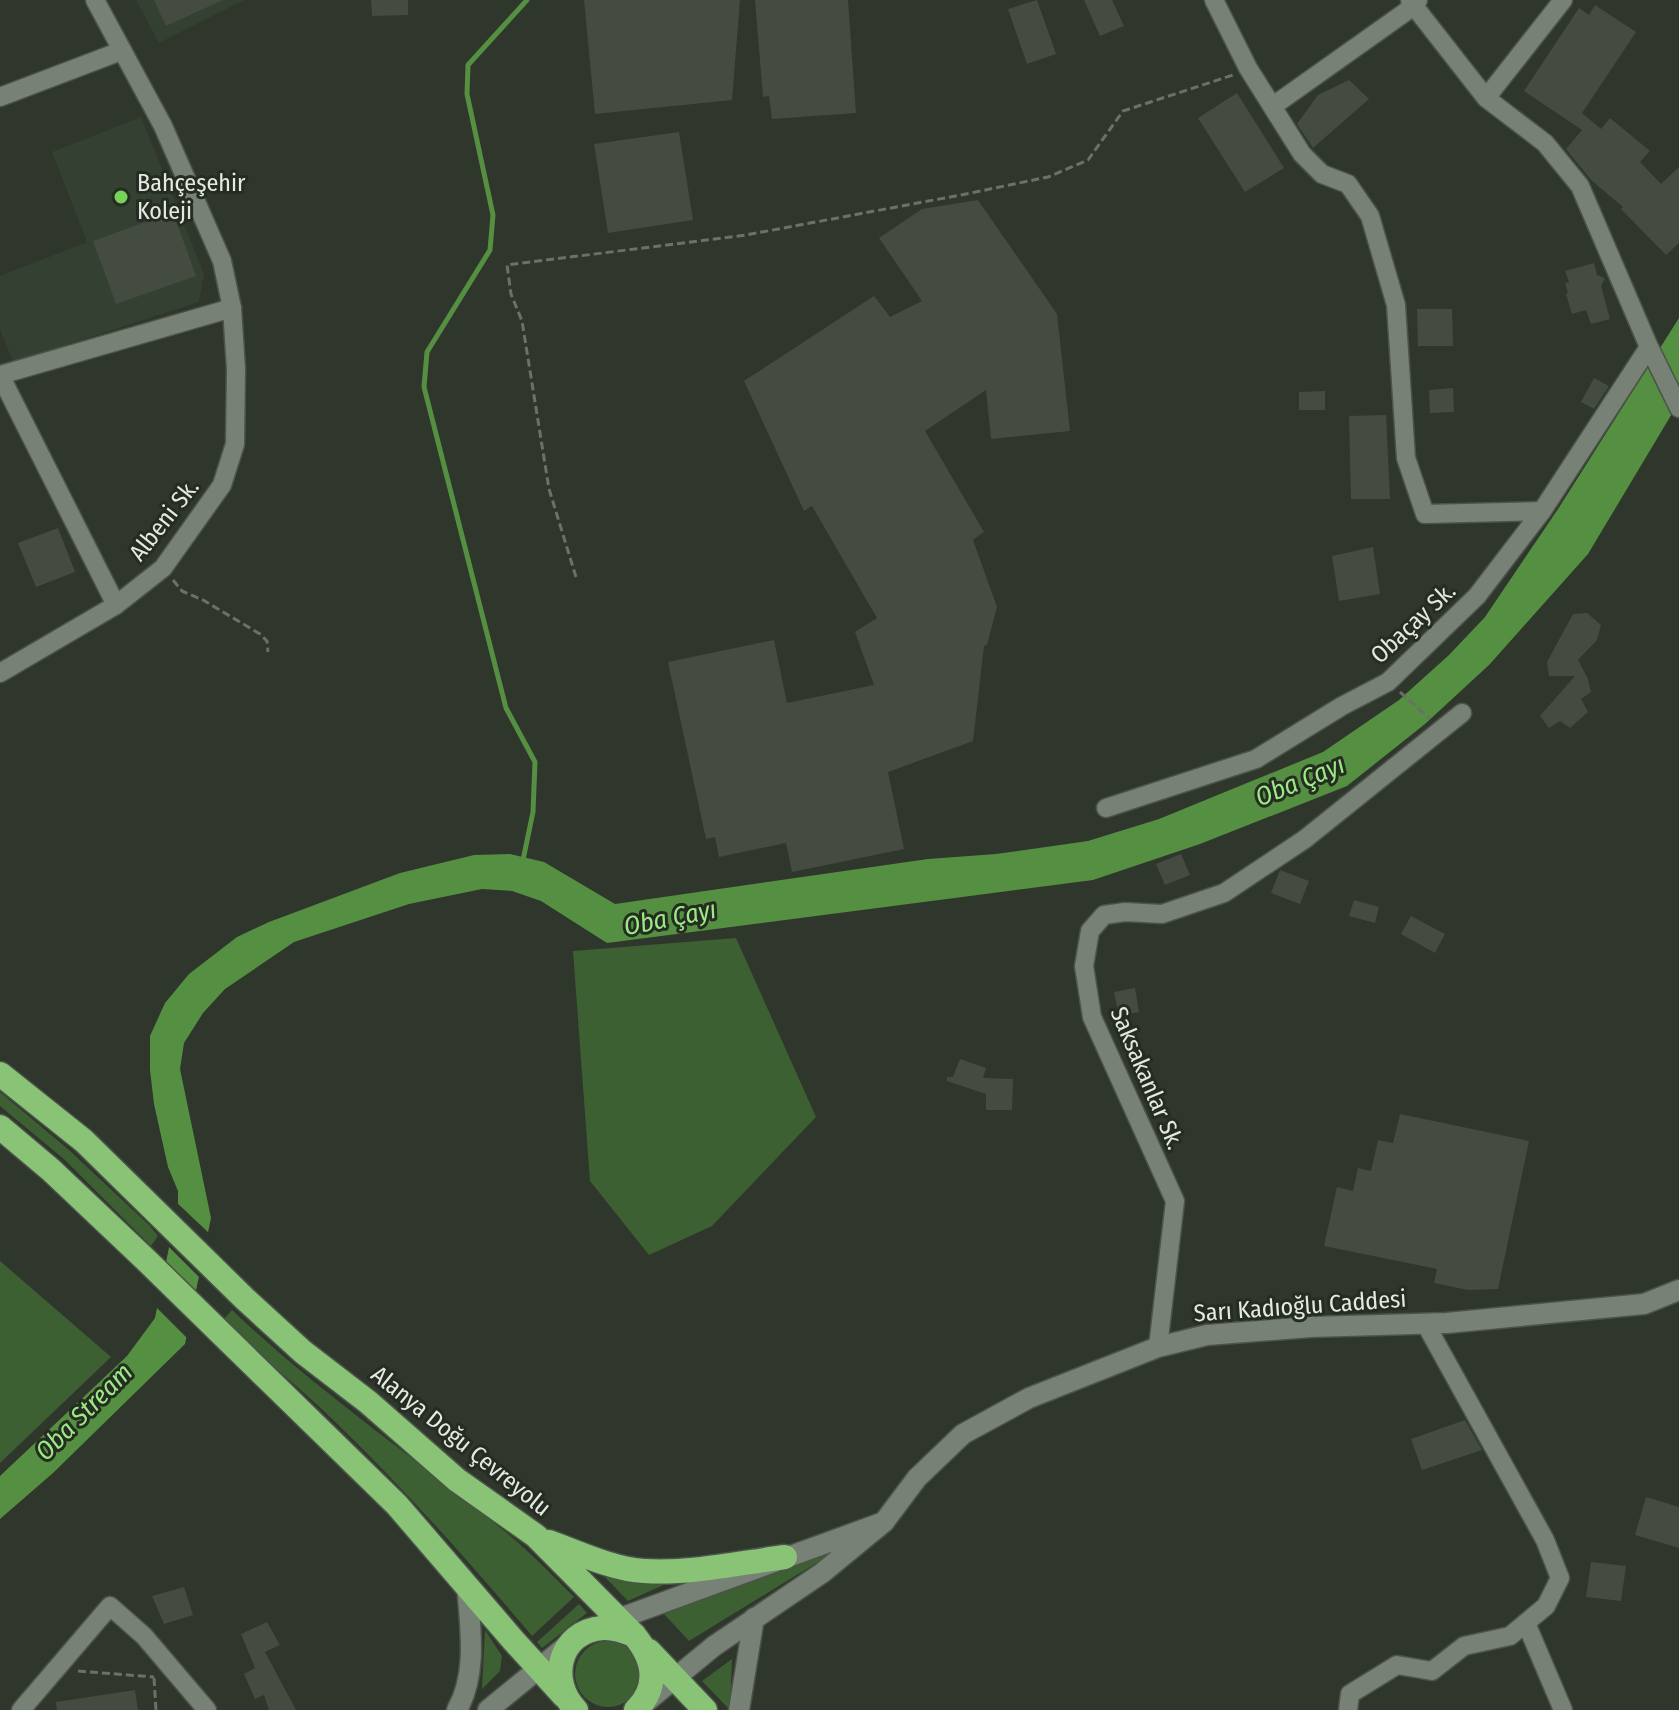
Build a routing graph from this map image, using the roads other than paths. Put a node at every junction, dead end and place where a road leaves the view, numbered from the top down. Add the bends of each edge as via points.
1 (95, 0) edge
2 (1214, 0) edge
3 (1563, 0) edge
4 (1414, 2) edge
5 (121, 51) junction
6 (0, 97) edge
7 (1486, 98) junction
8 (1273, 106) junction
9 (232, 308) junction
10 (1649, 347) junction
11 (0, 375) edge
12 (1679, 408) edge
13 (1542, 511) junction
14 (116, 605) junction
15 (0, 673) edge
16 (1462, 713) dead end
17 (1106, 808) dead end
18 (0, 1074) edge
19 (0, 1127) edge
20 (1679, 1290) edge
21 (1425, 1323) junction
22 (1158, 1347) junction
23 (884, 1522) junction
24 (536, 1536) junction
25 (785, 1557) junction
26 (467, 1585) junction
27 (754, 1618) junction
28 (1526, 1623) junction
29 (632, 1633) junction
30 (583, 1634) junction
31 (539, 1669) junction
32 (676, 1678) junction
33 (572, 1706) edge
34 (21, 1710) edge
35 (207, 1710) edge
36 (457, 1710) edge
37 (488, 1710) edge
38 (636, 1710) edge
39 (705, 1710) edge
40 (739, 1710) edge
41 (1348, 1710) edge
42 (1563, 1710) edge

1 - 5 street, Albeni Sk.
2 - 8 street
3 - 7 street
4 - 7 street
4 - 8 street
5 - 6 street
5 - 9 street, Albeni Sk. via 163,126 203,216 222,261
7 - 10 street via 1545,143 1580,186
8 - 13 street via 1302,154 1322,174 1348,184 1370,216 1396,305 1406,458 1425,514
9 - 11 street, Albeni Sk.
9 - 14 street, Albeni Sk. via 235,444 222,485 163,568
10 - 12 street
10 - 13 street, Obaçay Sk.
11 - 14 street, Albeni Sk.
13 - 17 street, Obaçay Sk. via 1477,596 1388,682 1256,759
14 - 15 street, Albeni Sk.
16 - 22 street, Saksakanlar Sk. via 1305,839 1224,893 1162,914 1104,915 1090,931 1084,966 1092,1017 1175,1201
18 - 24 highway, Alanya Doğu Çevreyolu via 84,1141 303,1352 457,1480
19 - 26 highway via 315,1423
20 - 21 street, Sarı Kadıoğlu Caddesi via 1644,1304
21 - 22 street, Sarı Kadıoğlu Caddesi via 1207,1335
21 - 28 street via 1545,1540 1560,1578 1546,1606
22 - 23 street, Sarı Kadıoğlu Caddesi via 1029,1398 963,1434 917,1478
23 - 25 street
23 - 27 street, Sarı Kadıoğlu Caddesi via 822,1573
24 - 25 highway via 641,1571
24 - 29 highway, Alanya Doğu Çevreyolu
25 - 29 street
26 - 31 highway
26 - 36 street via 470,1673
27 - 32 street, Sarı Kadıoğlu Caddesi
27 - 40 street
28 - 41 street via 1510,1636 1464,1646 1432,1671 1397,1665 1350,1694
28 - 42 street
29 - 30 highway via 604,1627
29 - 32 highway, Alanya Doğu Çevreyolu
29 - 38 highway via 651,1659 653,1673 651,1688
30 - 31 street
30 - 33 highway via 566,1650 560,1665 559,1681
31 - 33 highway
31 - 37 street
32 - 38 street, Sarı Kadıoğlu Caddesi
32 - 39 highway, Alanya Doğu Çevreyolu
34 - 35 street via 110,1606 144,1636

